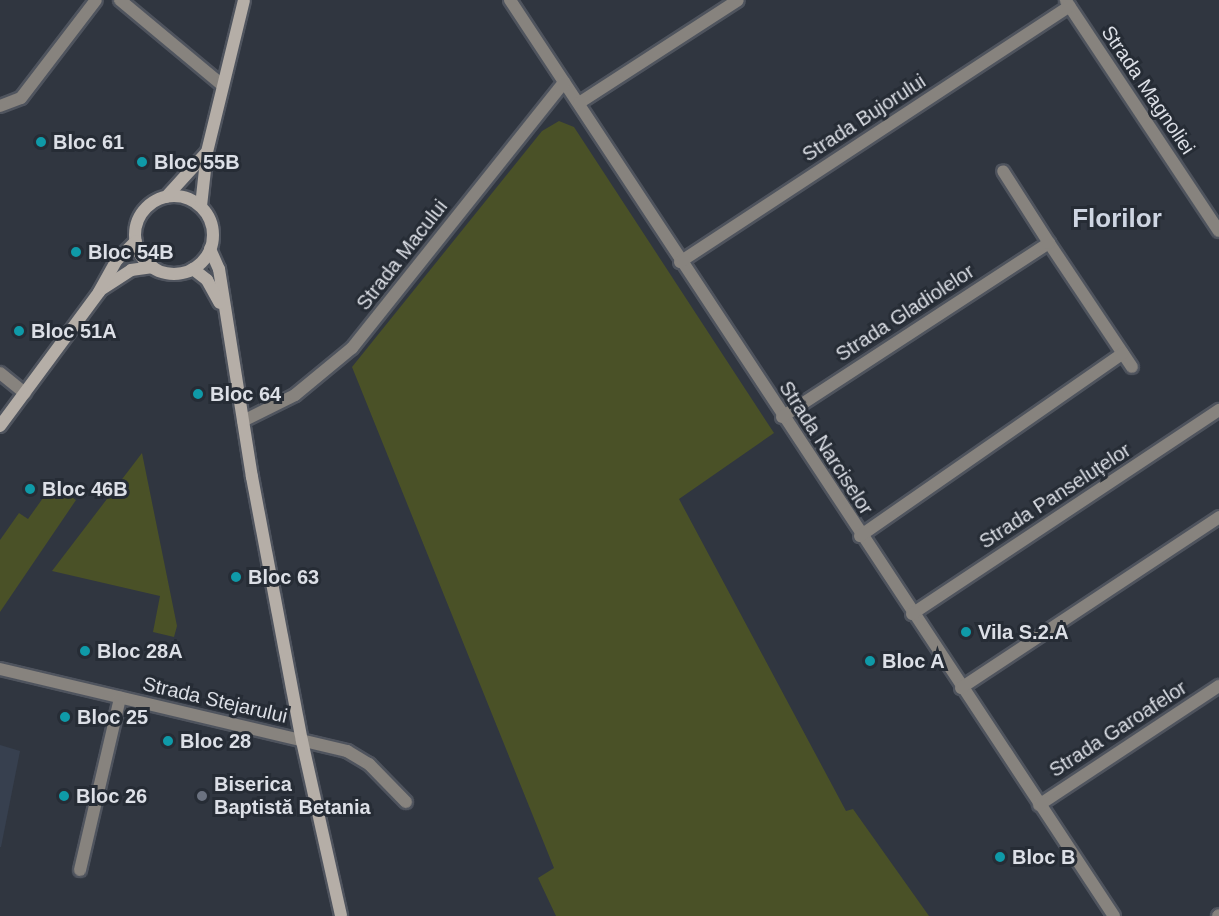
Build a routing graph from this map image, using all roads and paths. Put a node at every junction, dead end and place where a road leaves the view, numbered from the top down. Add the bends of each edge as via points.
1 (96, 0) edge
2 (120, 0) edge
3 (244, 0) edge
4 (510, 0) edge
5 (738, 0) edge
6 (1067, 3) edge
7 (564, 82) junction
8 (222, 85) junction
9 (579, 103) junction
10 (0, 106) edge
11 (207, 152) junction
12 (1003, 171) dead end
13 (166, 197) junction
14 (201, 206) junction
15 (1219, 231) edge
16 (136, 241) junction
17 (1049, 243) junction
18 (210, 249) junction
19 (680, 262) junction
20 (153, 267) junction
21 (193, 269) junction
22 (99, 292) junction
23 (226, 318) junction
24 (1123, 353) junction
25 (1132, 367) dead end
26 (0, 373) edge
27 (25, 393) junction
28 (1219, 410) edge
29 (782, 417) junction
30 (243, 421) junction
31 (0, 426) edge
32 (1219, 517) edge
33 (860, 536) junction
34 (912, 614) junction
35 (0, 669) edge
36 (1219, 686) edge
37 (961, 688) junction
38 (120, 698) junction
39 (302, 741) junction
40 (406, 802) dead end
41 (1039, 805) junction
42 (80, 870) dead end
43 (341, 916) edge
44 (1114, 916) edge

1 - 10 street via 21,98
2 - 8 street
3 - 8 main road
4 - 7 street, Strada Narciselor
5 - 9 street
6 - 15 street, Strada Magnoliei
6 - 19 street, Strada Bujorului
7 - 9 street, Strada Narciselor
7 - 30 street, Strada Macului via 352,348 295,395
8 - 11 main road
9 - 19 street, Strada Narciselor
11 - 13 main road
11 - 14 main road
12 - 17 street
13 - 14 main road via 190,200
13 - 16 main road via 144,210
14 - 18 main road via 212,226
16 - 20 main road
16 - 22 main road via 116,261
17 - 24 street
17 - 29 street, Strada Gladiolelor
18 - 21 main road
18 - 23 main road via 219,269
19 - 29 street, Strada Narciselor
20 - 21 main road via 173,274
20 - 22 main road via 130,270
21 - 23 main road via 214,289
22 - 27 main road
23 - 30 main road
24 - 25 street
24 - 33 street
26 - 27 street
27 - 31 main road
28 - 34 street, Strada Panseluțelor
29 - 33 street, Strada Narciselor
30 - 39 main road
32 - 37 street
33 - 34 street, Strada Narciselor
34 - 37 street, Strada Narciselor
35 - 38 street, Strada Stejarului
36 - 41 street, Strada Garoafelor
37 - 41 street, Strada Narciselor
38 - 39 street, Strada Stejarului
38 - 42 street, Strada Stejarului
39 - 40 street, Strada Stejarului via 358,756
39 - 43 main road
41 - 44 street, Strada Narciselor

